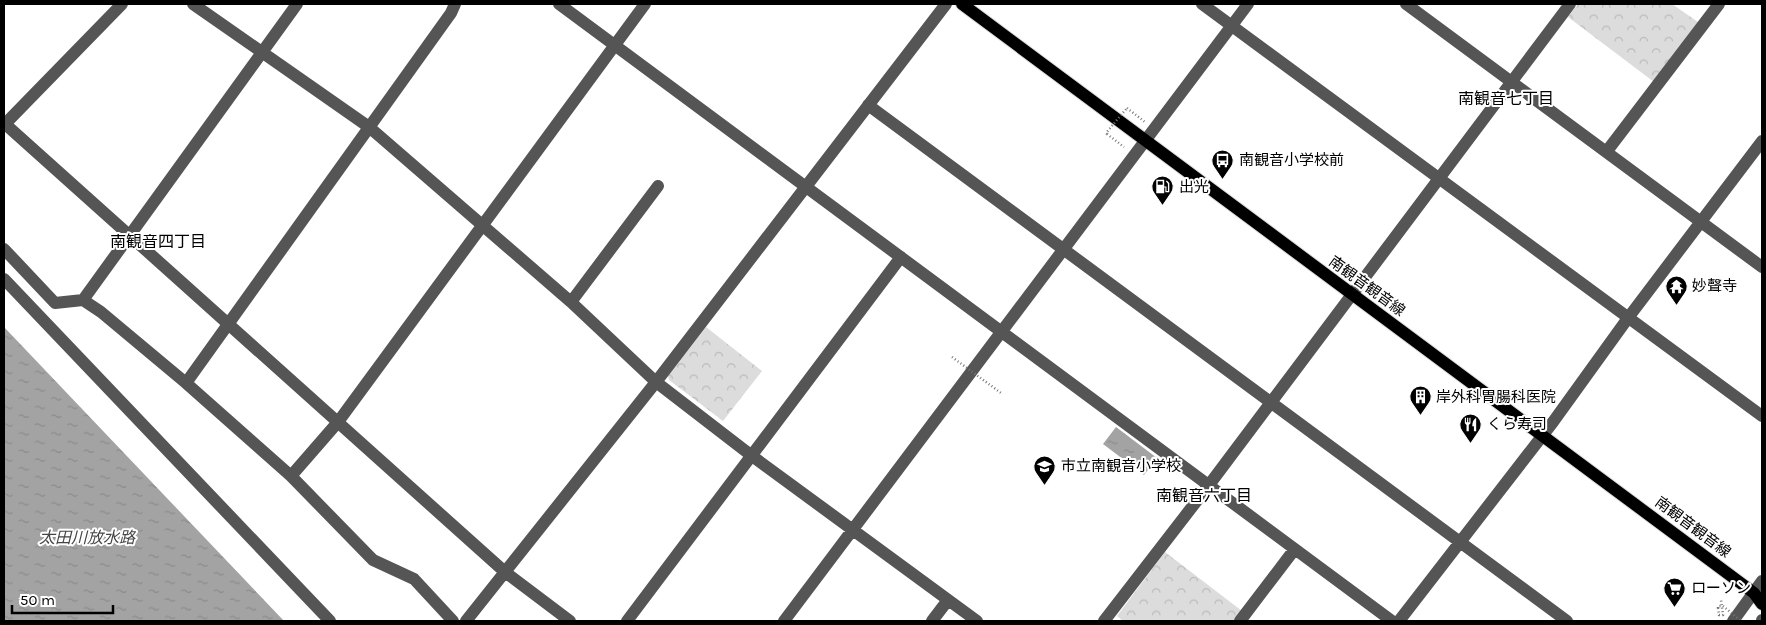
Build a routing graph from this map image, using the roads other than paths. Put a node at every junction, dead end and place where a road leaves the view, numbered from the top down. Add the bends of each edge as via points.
1 (122, 4) edge
2 (193, 4) edge
3 (297, 4) edge
4 (455, 4) edge
5 (559, 4) edge
6 (645, 4) edge
7 (946, 4) edge
8 (962, 4) edge
9 (1202, 4) edge
10 (1248, 4) edge
11 (1408, 4) edge
12 (1570, 4) edge
13 (1719, 4) edge
14 (1231, 25) junction
15 (614, 45) junction
16 (262, 52) junction
17 (1510, 81) junction
18 (868, 105) junction
19 (4, 124) edge
20 (369, 126) junction
21 (1762, 141) edge
22 (1145, 142) junction
23 (1607, 152) junction
24 (1439, 178) junction
25 (658, 186) dead end
26 (806, 188) junction
27 (1702, 222) junction
28 (483, 225) junction
29 (128, 236) junction
30 (1064, 248) junction
31 (4, 249) edge
32 (901, 257) junction
33 (1762, 267) edge
34 (4, 279) edge
35 (1352, 294) junction
36 (83, 300) junction
37 (571, 302) junction
38 (1628, 318) junction
39 (230, 325) junction
40 (1000, 332) junction
41 (656, 382) junction
42 (186, 383) junction
43 (1271, 402) junction
44 (1762, 416) edge
45 (338, 422) junction
46 (1543, 434) junction
47 (752, 456) junction
48 (291, 476) junction
49 (1209, 485) junction
50 (852, 529) junction
51 (1460, 542) junction
52 (1294, 550) junction
53 (505, 572) junction
54 (1762, 581) edge
55 (1758, 593) edge
56 (948, 600) junction
57 (1762, 604) edge
58 (330, 621) edge
59 (453, 621) edge
60 (466, 621) edge
61 (570, 621) edge
62 (626, 621) edge
63 (784, 621) edge
64 (932, 621) edge
65 (977, 621) edge
66 (1104, 621) edge
67 (1240, 621) edge
68 (1392, 621) edge
69 (1399, 621) edge
70 (1567, 621) edge
71 (1733, 621) edge

1 - 19 street
2 - 16 street
3 - 16 street
4 - 20 street
5 - 15 street
6 - 15 street
7 - 18 street
8 - 22 main road, 南観音観音線
9 - 14 street
10 - 14 street
11 - 17 street
12 - 17 street
13 - 23 street
14 - 22 street
14 - 24 street
15 - 26 street
15 - 28 street
16 - 20 street
16 - 29 street
17 - 23 street
17 - 24 street
18 - 26 street
18 - 30 street
19 - 29 street
20 - 28 street
20 - 39 street
21 - 27 street
22 - 30 street
22 - 35 main road, 南観音観音線
23 - 27 street
24 - 35 street
24 - 38 street
25 - 37 street
26 - 32 street
26 - 41 street
27 - 33 street
27 - 38 street
28 - 37 street
28 - 45 street
29 - 36 street
29 - 39 street
30 - 40 street
30 - 43 street
31 - 36 street via 55,303
32 - 40 street
32 - 47 street
34 - 58 street
35 - 43 street
35 - 46 main road, 南観音観音線
36 - 42 street
37 - 41 street
38 - 44 street
38 - 46 street
39 - 42 street
39 - 45 street
40 - 49 street
40 - 50 street
41 - 47 street
41 - 53 street
42 - 48 street
43 - 49 street
43 - 51 street
45 - 48 street
45 - 53 street
46 - 51 street
46 - 55 main road, 南観音観音線
47 - 50 street
47 - 62 street
48 - 59 street via 373,560 414,578
49 - 52 street
49 - 66 street
50 - 56 street
50 - 63 street
51 - 69 street
51 - 70 street
52 - 67 street
52 - 68 street
53 - 60 street
53 - 61 street
54 - 55 street
55 - 57 main road, 南観音観音線
55 - 71 street
56 - 64 street
56 - 65 street

